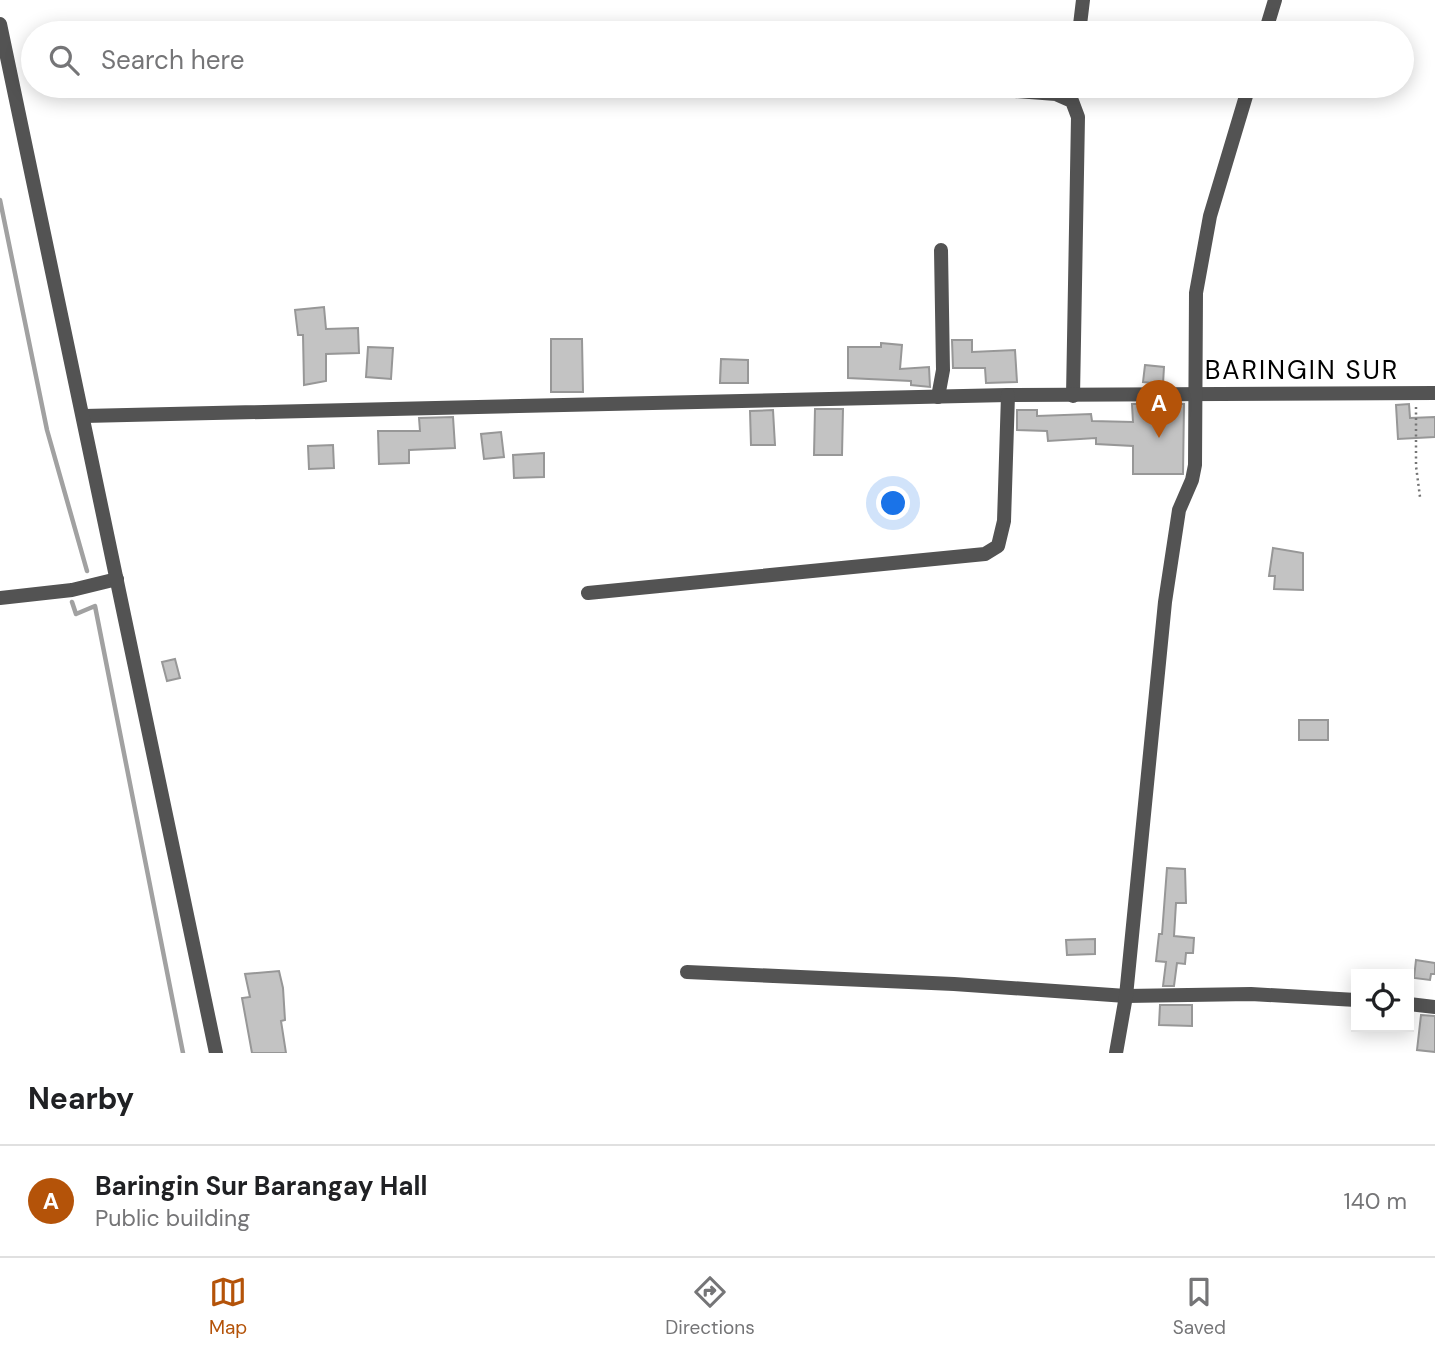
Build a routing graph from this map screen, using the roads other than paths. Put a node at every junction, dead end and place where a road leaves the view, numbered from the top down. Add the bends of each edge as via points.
1 (1083, 0) edge
2 (1275, 0) edge
3 (1080, 21) edge
4 (1269, 21) edge
5 (0, 24) edge
6 (1065, 98) edge
7 (1072, 98) edge
8 (1245, 98) edge
9 (1072, 101) junction
10 (941, 250) dead end
11 (1435, 393) edge
12 (1193, 395) junction
13 (1008, 396) junction
14 (1073, 396) junction
15 (938, 397) junction
16 (84, 416) junction
17 (117, 579) junction
18 (588, 593) dead end
19 (0, 598) edge
20 (687, 972) dead end
21 (1126, 996) junction
22 (1351, 1000) edge
23 (1414, 1005) edge
24 (1435, 1007) edge
25 (216, 1053) edge
26 (1116, 1053) edge

1 - 3 street
2 - 4 street
5 - 16 street
6 - 9 street
7 - 9 street
8 - 12 street via 1210,216 1196,293
9 - 14 street via 1078,117
10 - 15 street via 943,370
11 - 12 street
12 - 14 street
12 - 21 street via 1195,465 1179,510 1165,602
13 - 14 street
13 - 15 street
13 - 18 street via 1004,520 998,546 985,554
15 - 16 street
16 - 17 street
17 - 19 street via 72,590
17 - 25 street
20 - 21 street
21 - 22 street via 1251,993
21 - 26 street
23 - 24 street

